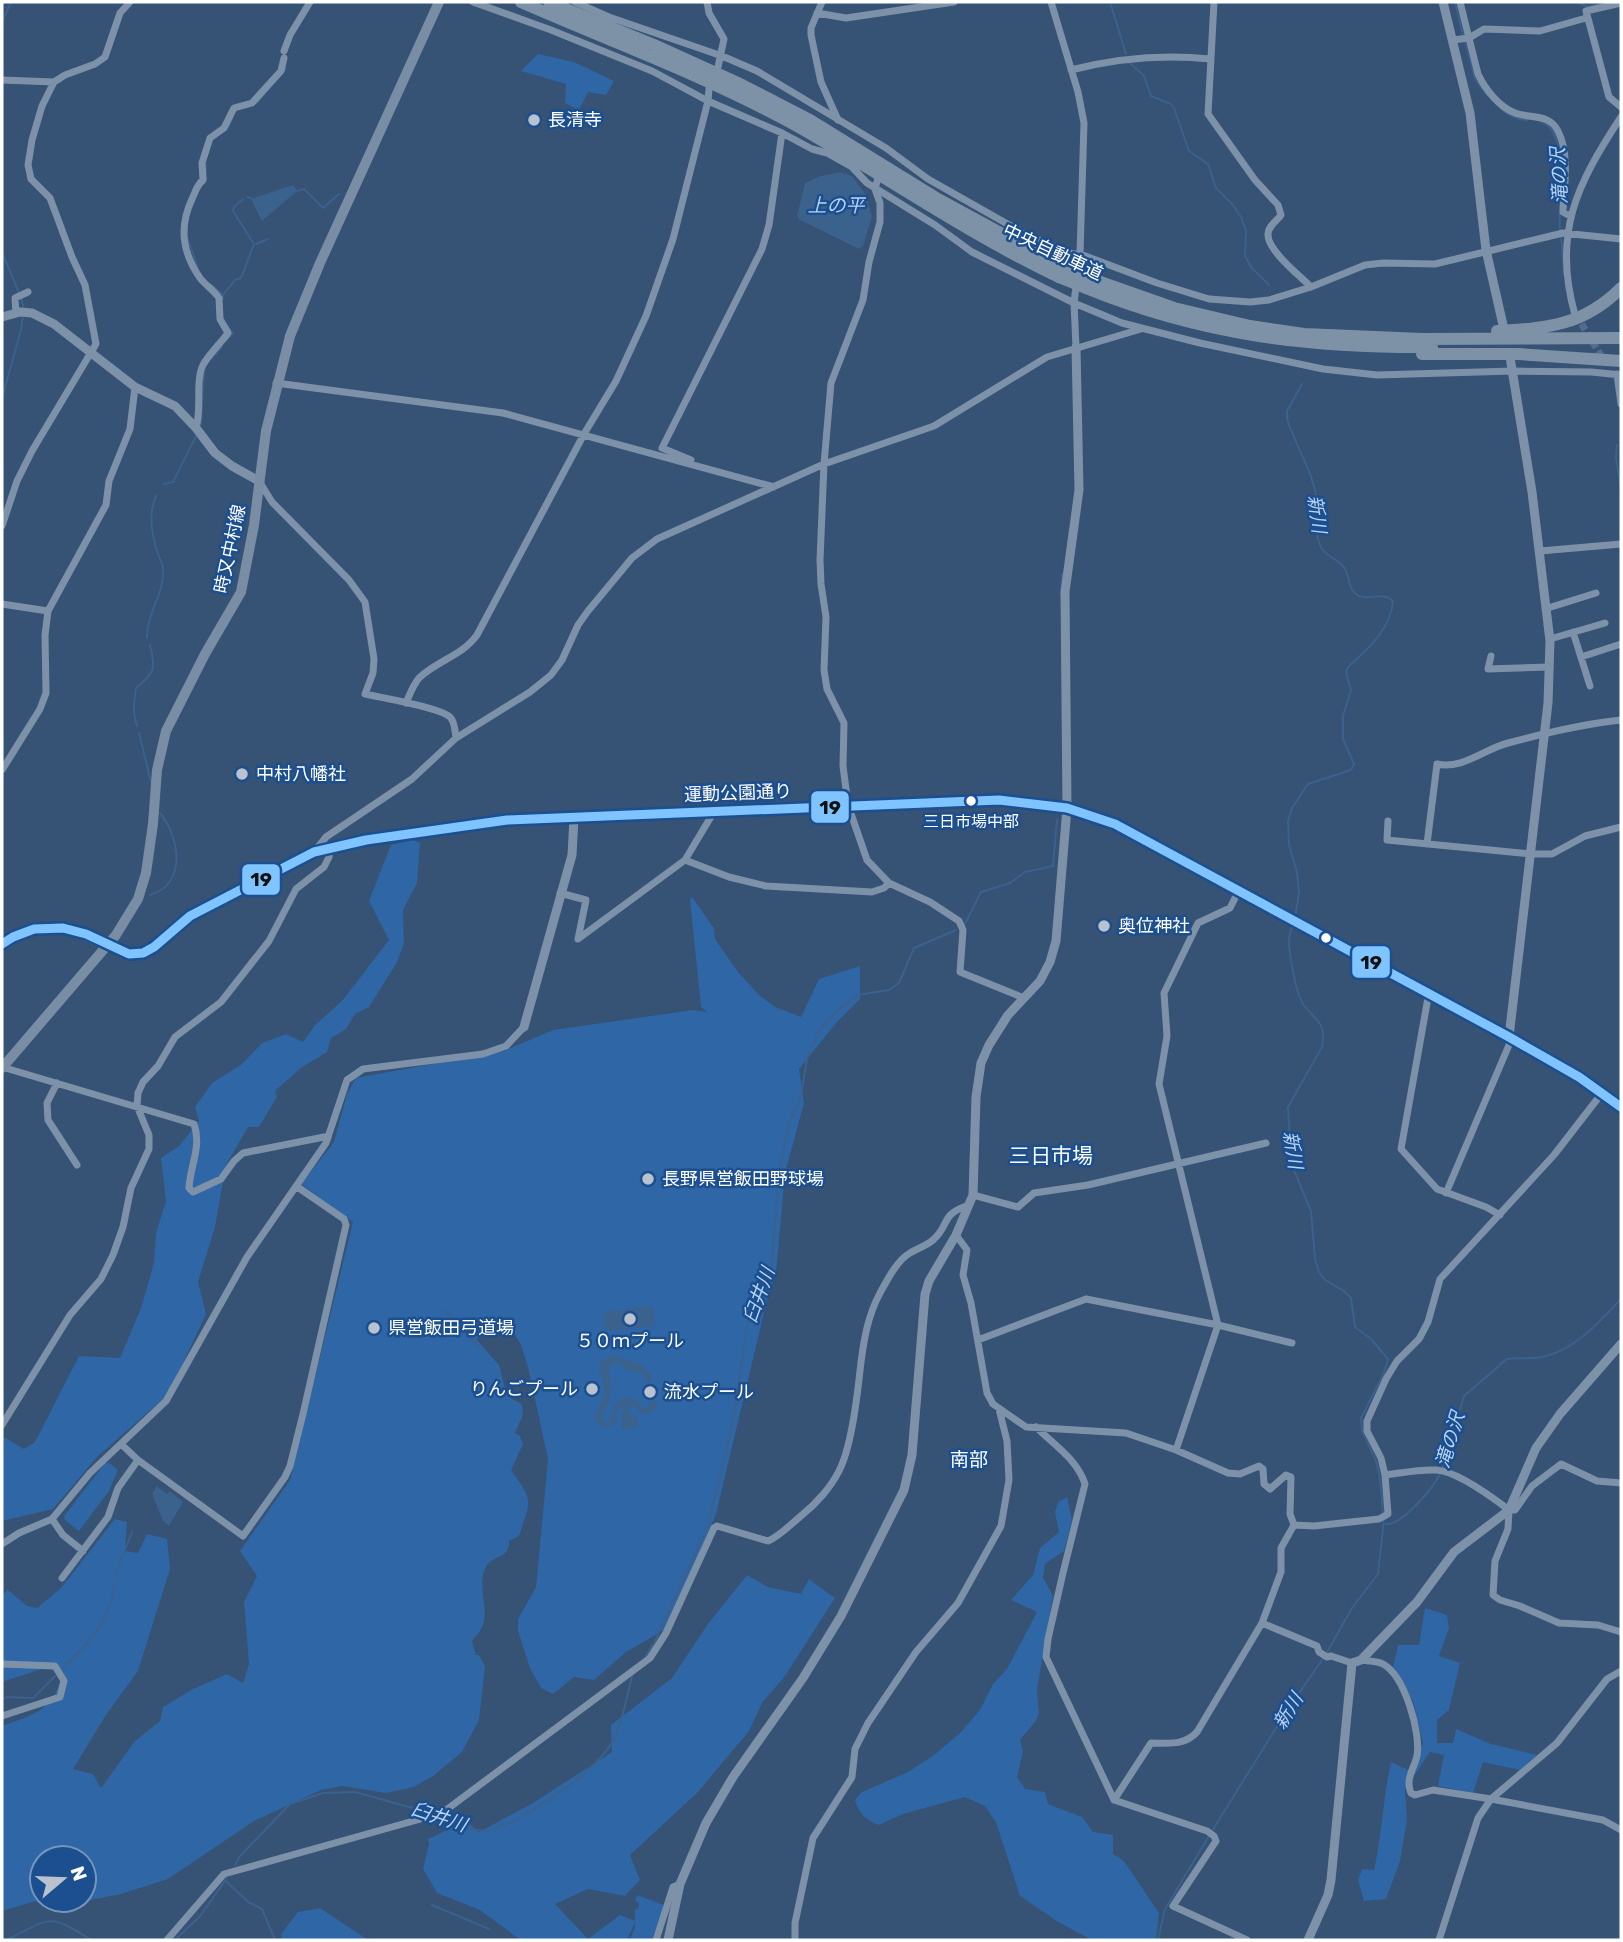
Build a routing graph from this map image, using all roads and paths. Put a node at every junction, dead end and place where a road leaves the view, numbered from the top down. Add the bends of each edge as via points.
1 (130, 2) edge
2 (310, 2) edge
3 (439, 2) edge
4 (472, 2) edge
5 (521, 2) edge
6 (549, 2) edge
7 (575, 2) edge
8 (707, 2) edge
9 (822, 2) edge
10 (954, 2) edge
11 (1051, 2) edge
12 (1214, 2) edge
13 (1443, 2) edge
14 (1460, 2) edge
15 (1621, 3) edge
16 (817, 13) junction
17 (1586, 18) junction
18 (1462, 39) junction
19 (722, 57) junction
20 (1210, 59) junction
21 (718, 67) dead end
22 (1071, 70) junction
23 (2, 80) edge
24 (54, 82) junction
25 (709, 89) dead end
26 (708, 101) junction
27 (1621, 107) edge
28 (1621, 117) edge
29 (838, 121) junction
30 (782, 133) junction
31 (877, 178) dead end
32 (875, 189) junction
33 (1570, 216) junction
34 (1563, 233) junction
35 (1621, 239) edge
36 (1486, 250) junction
37 (1080, 254) junction
38 (1059, 271) junction
39 (1086, 282) junction
40 (1311, 287) junction
41 (1621, 288) edge
42 (27, 292) dead end
43 (1209, 299) junction
44 (1074, 303) junction
45 (1206, 309) dead end
46 (18, 313) junction
47 (1575, 315) tunnel mouth
48 (2, 317) edge
49 (1503, 326) dead end
50 (1141, 329) junction
51 (1201, 330) dead end
52 (1352, 337) junction
53 (1621, 338) edge
54 (1200, 343) junction
55 (1076, 346) junction
56 (1621, 347) edge
57 (1395, 348) junction
58 (90, 354) junction
59 (1510, 357) dead end
60 (1621, 360) edge
61 (1605, 362) tunnel mouth
62 (1513, 371) junction
63 (1617, 374) edge
64 (276, 383) junction
65 (135, 387) junction
66 (1621, 404) edge
67 (196, 428) junction
68 (584, 434) junction
69 (692, 463) junction
70 (824, 464) junction
71 (259, 481) junction
72 (774, 487) junction
73 (2, 526) edge
74 (1621, 544) edge
75 (1540, 551) junction
76 (1596, 593) dead end
77 (2, 604) edge
78 (1548, 608) junction
79 (48, 611) junction
80 (1605, 623) dead end
81 (1573, 632) junction
82 (1550, 639) junction
83 (1621, 644) edge
84 (1491, 656) dead end
85 (1581, 657) junction
86 (1550, 667) junction
87 (1590, 686) dead end
88 (406, 703) junction
89 (1621, 720) edge
90 (1545, 734) junction
91 (456, 738) junction
92 (2, 770) edge
93 (848, 805) junction
94 (1067, 808) junction
95 (715, 810) junction
96 (574, 818) junction
97 (1388, 821) dead end
98 (1621, 827) edge
99 (1427, 844) junction
100 (329, 847) junction
101 (314, 852) junction
102 (1532, 854) junction
103 (685, 860) junction
104 (889, 883) junction
105 (1238, 892) junction
106 (560, 893) junction
107 (2, 944) edge
108 (107, 946) junction
109 (1429, 992) junction
110 (1024, 998) junction
111 (524, 1027) joint
112 (1509, 1037) junction
113 (2, 1067) edge
114 (57, 1083) junction
115 (1602, 1093) junction
116 (137, 1106) junction
117 (1621, 1107) edge
118 (328, 1138) junction
119 (1266, 1143) dead end
120 (1178, 1164) junction
121 (77, 1165) dead end
122 (296, 1186) junction
123 (1446, 1193) junction
124 (973, 1195) junction
125 (969, 1205) junction
126 (1500, 1215) junction
127 (956, 1235) junction
128 (1217, 1325) junction
129 (978, 1340) junction
130 (1292, 1343) dead end
131 (1621, 1344) edge
132 (999, 1409) junction
133 (2, 1425) edge
134 (1036, 1427) junction
135 (121, 1444) junction
136 (1176, 1450) junction
137 (138, 1460) junction
138 (1385, 1475) junction
139 (1621, 1483) edge
140 (1510, 1510) junction
141 (52, 1519) junction
142 (1294, 1525) junction
143 (2, 1544) edge
144 (83, 1551) junction
145 (62, 1578) dead end
146 (1262, 1623) junction
147 (1621, 1632) edge
148 (1357, 1662) junction
149 (2, 1664) edge
150 (1621, 1671) edge
151 (2, 1716) edge
152 (1491, 1799) junction
153 (1114, 1800) junction
154 (1621, 1830) edge
155 (680, 1884) junction
156 (167, 1940) edge
157 (656, 1940) edge
158 (668, 1940) edge
159 (795, 1940) edge
160 (1247, 1940) edge
161 (1308, 1940) edge
162 (1439, 1940) edge

1 - 24 street via 120,13 105,57
2 - 67 street via 290,35 281,71 252,103 234,108 224,128 210,138 202,163 203,180 184,221 184,238 195,269 219,298 220,319 229,333 203,364
3 - 64 main road, 時又中村線 via 320,263
4 - 26 street via 652,71
5 - 38 highway, 中央自動車道 via 747,99 998,246
6 - 38 highway, 中央自動車道 via 654,45 810,120
7 - 19 street
8 - 19 street via 724,39
9 - 16 street
10 - 16 street via 846,18
11 - 22 street
12 - 20 street
13 - 18 street
14 - 18 street
15 - 17 street via 1586,11
16 - 29 street via 811,28 813,55
17 - 18 street via 1540,30 1484,29
17 - 27 street via 1609,97
18 - 33 street via 1490,93 1518,115 1541,117 1557,128 1564,153 1563,212
18 - 36 street
19 - 21 street
19 - 29 street via 757,71
20 - 22 street via 1147,56
20 - 40 street via 1208,114 1278,205 1281,215 1267,236 1273,250
22 - 37 street via 1084,123
23 - 24 street
24 - 58 street via 42,106 28,166 31,179 50,198 85,285 96,344
25 - 26 street
26 - 30 street
26 - 68 street via 673,239 646,316 616,381
28 - 33 street via 1577,192
29 - 37 street via 928,179 1027,234
30 - 32 street via 852,167
30 - 69 street via 762,249 662,448 690,458
31 - 32 street
32 - 44 street via 972,252
32 - 70 street via 880,222 859,314 831,383
33 - 34 street
34 - 35 street
34 - 36 street
34 - 47 street
36 - 40 street via 1435,264 1365,265
36 - 49 street
37 - 43 street
37 - 44 street
38 - 39 highway, 中央自動車道, bridge
39 - 52 highway, 中央自動車道 via 1216,318
39 - 57 highway, 中央自動車道 via 1181,320 1249,335 1313,345
40 - 43 street via 1269,300
41 - 52 highway via 1597,310 1555,326
42 - 46 street via 15,298
43 - 45 street
44 - 50 street
44 - 55 street
46 - 48 street
46 - 58 street via 32,313 54,324
50 - 54 street
50 - 55 street
51 - 54 street
52 - 53 highway, 中央自動車道
54 - 62 street via 1323,369 1377,375
55 - 70 street via 1046,356 934,426
55 - 94 street via 1080,470 1065,592
56 - 57 highway, 中央自動車道
57 - 60 highway via 1416,354
58 - 65 street
58 - 73 street via 32,451
59 - 62 street
61 - 63 street
62 - 63 street
62 - 75 street
63 - 66 street
64 - 68 street via 503,413
64 - 71 main road, 時又中村線
65 - 67 street via 175,406
65 - 79 street via 130,429 109,481 106,505
67 - 71 street via 215,453
68 - 69 street
68 - 88 street via 477,635 470,645 422,675
69 - 72 street
70 - 72 street
70 - 93 street via 820,560 826,617 824,670 827,689 844,723
71 - 88 street via 272,502 365,602 374,659 365,694
71 - 108 main road, 時又中村線 via 241,592 166,731 146,873 130,915
72 - 91 street via 667,532 640,551 588,611 551,675
74 - 75 street
75 - 78 street
76 - 78 street
77 - 79 street
78 - 82 street
79 - 92 street via 46,693
80 - 81 street
81 - 82 street
81 - 85 street
82 - 86 street
83 - 85 street
84 - 86 street via 1488,669
85 - 87 street
86 - 90 street
88 - 91 street via 448,715
89 - 90 street
90 - 99 street via 1505,744 1449,767 1437,764
90 - 102 street
91 - 101 street via 412,779 326,837
93 - 94 street, 運動公園通り via 999,800
93 - 95 street, 運動公園通り
93 - 104 street via 867,860
94 - 105 street, 運動公園通り via 1115,824
94 - 110 street via 1056,942 1040,981
95 - 96 street, 運動公園通り
95 - 103 street
96 - 100 street, 運動公園通り via 478,823
96 - 106 street via 572,855
97 - 99 street via 1387,840
98 - 102 street via 1585,836 1552,854
99 - 102 street
100 - 101 street, 運動公園通り
100 - 116 street via 324,867 296,889 269,941 221,1002 175,1037 143,1082
101 - 108 street, 運動公園通り via 190,916 149,951 130,954
102 - 112 street
103 - 104 street via 766,886 872,892
103 - 106 street via 578,939 586,900
104 - 110 street via 959,921 963,930 960,972
105 - 109 street, 運動公園通り
105 - 120 street via 1230,908 1198,923 1164,993 1167,1036 1159,1084
106 - 111 street
107 - 108 main road via 47,928 75,930
108 - 113 main road, 時又中村線
109 - 112 street, 運動公園通り
109 - 123 street via 1401,1149
110 - 124 street via 1002,1024 981,1063
111 - 118 street via 506,1046 483,1054 358,1071 347,1080
112 - 115 street, 運動公園通り
112 - 123 street
113 - 114 street
114 - 116 street
114 - 121 street via 47,1103 48,1120
115 - 117 street, 運動公園通り
115 - 126 street
116 - 118 street via 194,1124 196,1153 189,1188 193,1192 221,1179 243,1153
116 - 133 street via 149,1135 149,1149 131,1188 113,1255 101,1279 69,1315
118 - 122 street
119 - 120 street
120 - 124 street via 1034,1193 1018,1207
120 - 128 street
122 - 135 street via 247,1257 166,1401
122 - 137 street via 344,1219 346,1225 285,1477 243,1536
123 - 126 street
124 - 125 street
125 - 127 street
125 - 156 street via 947,1216 935,1239 901,1260 878,1296 864,1341 844,1460 828,1489 768,1541 714,1528 650,1658 442,1813 224,1874
126 - 138 street via 1440,1279 1428,1322 1397,1362 1367,1421
127 - 129 street via 967,1250 963,1275
127 - 155 street via 925,1294 912,1455 904,1490 841,1616 706,1823
128 - 129 street via 1086,1300
128 - 130 street
128 - 136 street
129 - 132 street via 987,1393
131 - 140 street via 1560,1413 1536,1448
132 - 134 street
132 - 159 street via 1009,1480 1001,1526 958,1603 916,1652 855,1749 852,1777 813,1838
134 - 136 street via 1126,1433
134 - 153 street via 1075,1462 1085,1483 1046,1657
135 - 137 street
135 - 141 street
136 - 142 street via 1228,1473 1240,1474 1259,1466 1269,1489 1286,1475 1291,1477
137 - 144 street via 118,1488 108,1517
138 - 140 street via 1441,1471
138 - 142 street via 1388,1514 1380,1519
139 - 140 street via 1597,1481 1561,1464
140 - 147 street via 1495,1561 1493,1595 1559,1623 1598,1625
140 - 148 street via 1454,1552 1417,1602
141 - 143 street
141 - 144 street
142 - 146 street via 1281,1548 1281,1572
144 - 145 street
146 - 148 street via 1317,1646 1324,1655
146 - 153 street via 1197,1732 1179,1743 1151,1742
148 - 152 street via 1384,1664 1406,1697 1417,1734 1411,1793 1433,1790
148 - 161 street via 1331,1880
149 - 151 street via 55,1667 64,1681 60,1697
150 - 152 street via 1607,1679 1557,1742
152 - 154 street via 1602,1820
152 - 162 street via 1478,1818
153 - 160 street via 1211,1833 1216,1841 1173,1906
155 - 157 street via 673,1887
155 - 158 street

